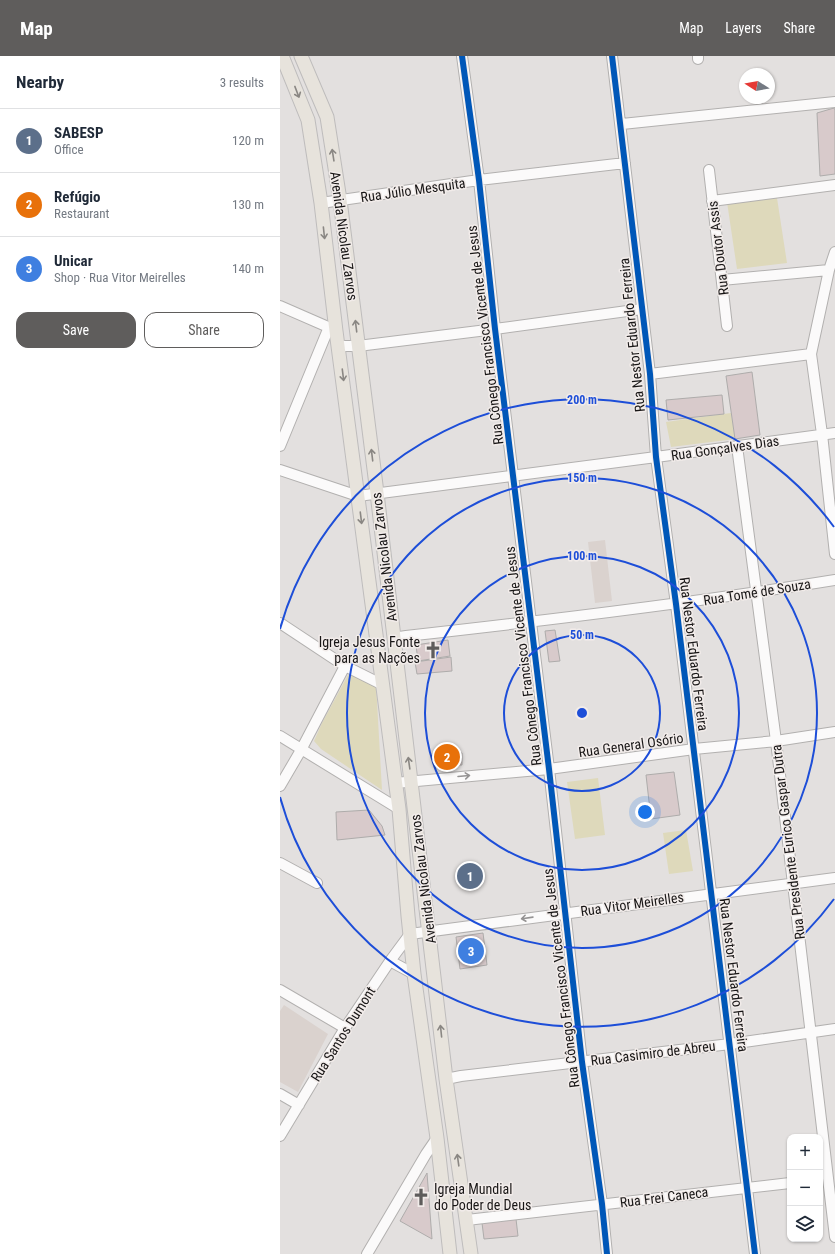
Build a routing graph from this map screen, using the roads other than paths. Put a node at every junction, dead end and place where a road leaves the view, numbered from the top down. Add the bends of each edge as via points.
1 (282, 56) edge
2 (291, 56) edge
3 (302, 56) edge
4 (462, 56) edge
5 (612, 56) edge
6 (835, 102) edge
7 (622, 124) junction
8 (625, 163) junction
9 (709, 170) dead end
10 (479, 180) junction
11 (835, 185) edge
12 (340, 200) junction
13 (712, 200) junction
14 (321, 203) junction
15 (835, 252) edge
16 (828, 270) junction
17 (722, 280) junction
18 (280, 306) edge
19 (642, 309) junction
20 (727, 326) dead end
21 (333, 329) junction
22 (495, 329) junction
23 (339, 346) junction
24 (358, 346) junction
25 (811, 354) junction
26 (650, 374) junction
27 (835, 433) edge
28 (822, 434) junction
29 (280, 446) edge
30 (738, 446) junction
31 (656, 458) junction
32 (280, 470) edge
33 (513, 476) junction
34 (377, 494) junction
35 (358, 496) junction
36 (835, 554) edge
37 (835, 580) edge
38 (757, 592) junction
39 (676, 604) junction
40 (530, 622) junction
41 (280, 623) edge
42 (393, 638) junction
43 (377, 642) junction
44 (344, 666) junction
45 (383, 686) junction
46 (835, 732) edge
47 (280, 736) edge
48 (776, 741) junction
49 (694, 749) junction
50 (301, 750) junction
51 (549, 768) junction
52 (412, 781) junction
53 (395, 783) junction
54 (280, 786) edge
55 (399, 809) junction
56 (280, 863) edge
57 (835, 878) edge
58 (316, 882) dead end
59 (793, 883) junction
60 (712, 894) junction
61 (565, 913) junction
62 (430, 932) junction
63 (410, 934) junction
64 (390, 961) junction
65 (414, 974) junction
66 (280, 990) edge
67 (345, 1028) junction
68 (835, 1028) edge
69 (810, 1031) junction
70 (730, 1044) junction
71 (582, 1062) junction
72 (446, 1079) junction
73 (280, 1094) edge
74 (300, 1105) junction
75 (280, 1136) edge
76 (437, 1138) junction
77 (827, 1179) edge
78 (787, 1183) edge
79 (747, 1187) junction
80 (602, 1204) junction
81 (467, 1220) junction
82 (835, 1238) edge
83 (367, 1254) edge
84 (450, 1254) edge
85 (471, 1254) edge
86 (607, 1254) edge
87 (755, 1254) edge

1 -> 14 main road, Avenida Nicolau Zarvos via 308,120
2 - 3 street
12 -> 3 main road, Avenida Nicolau Zarvos via 327,117
4 - 10 street, Rua Cônego Francisco Vicente de Jesus
5 - 7 street, Rua Nestor Eduardo Ferreira
6 - 7 street
7 - 8 street, Rua Nestor Eduardo Ferreira
8 - 10 street, Rua Júlio Mesquita
8 - 19 street, Rua Nestor Eduardo Ferreira
9 - 13 street, Rua Doutor Assis
10 - 12 street, Rua Júlio Mesquita
10 - 22 street, Rua Cônego Francisco Vicente de Jesus
11 - 13 street
12 - 14 street, Rua Júlio Mesquita
24 -> 12 main road, Avenida Nicolau Zarvos
13 - 17 street, Rua Doutor Assis
14 -> 21 main road, Avenida Nicolau Zarvos
15 - 16 street
16 - 17 street
16 - 25 street
17 - 20 street, Rua Doutor Assis
18 - 21 street
19 - 22 street
19 - 26 street, Rua Nestor Eduardo Ferreira
21 - 23 main road, Avenida Nicolau Zarvos
21 - 29 street
22 - 24 street
22 - 33 street, Rua Cônego Francisco Vicente de Jesus
23 - 24 street
23 -> 35 main road, Avenida Nicolau Zarvos
34 -> 24 main road, Avenida Nicolau Zarvos
25 - 26 street
25 - 28 street
26 - 31 street, Rua Nestor Eduardo Ferreira
27 - 28 street, Rua Gonçalves Dias
28 - 30 street, Rua Gonçalves Dias
28 - 36 street
30 - 31 street, Rua Gonçalves Dias
30 - 38 street, Rua Presidente Eurico Gaspar Dutra
31 - 33 street, Rua Gonçalves Dias
31 - 39 street, Rua Nestor Eduardo Ferreira
32 - 35 street
33 - 34 street, Rua Gonçalves Dias
33 - 40 street, Rua Cônego Francisco Vicente de Jesus
34 - 35 street, Rua Gonçalves Dias
34 - 42 main road, Avenida Nicolau Zarvos
35 -> 43 main road, Avenida Nicolau Zarvos
37 - 38 street, Rua Tomé de Souza
38 - 39 street, Rua Tomé de Souza
38 - 48 street, Rua Presidente Eurico Gaspar Dutra
39 - 40 street, Rua Tomé de Souza
39 - 49 street, Rua Nestor Eduardo Ferreira
40 - 42 street, Rua Tomé de Souza
40 - 51 street, Rua Cônego Francisco Vicente de Jesus
41 - 44 street
42 - 43 main road
52 -> 42 main road, Avenida Nicolau Zarvos
43 - 45 main road, Avenida Nicolau Zarvos
44 - 45 street
44 - 50 street
45 - 53 main road, Avenida Nicolau Zarvos
46 - 48 street, Rua General Osório
47 - 50 street
48 - 49 street, Rua General Osório
48 - 59 street, Rua Presidente Eurico Gaspar Dutra
49 - 51 street, Rua General Osório
49 - 60 street, Rua Nestor Eduardo Ferreira
50 - 54 street
50 - 55 street
52 -> 51 street, Rua General Osório
51 - 61 street, Rua Cônego Francisco Vicente de Jesus
52 - 53 street, Rua General Osório
52 - 62 main road, Avenida Nicolau Zarvos
53 - 55 main road, Avenida Nicolau Zarvos
55 - 63 main road, Avenida Nicolau Zarvos
56 - 58 street
57 - 59 street, Rua Vitor Meirelles
59 - 60 street, Rua Vitor Meirelles
59 - 69 street, Rua Presidente Eurico Gaspar Dutra
60 - 61 street, Rua Vitor Meirelles
60 - 70 street, Rua Nestor Eduardo Ferreira
61 -> 62 street, Rua Vitor Meirelles
61 - 71 street, Rua Cônego Francisco Vicente de Jesus
62 - 63 street, Rua Vitor Meirelles
72 -> 62 main road, Avenida Nicolau Zarvos
63 - 64 street, Rua Santos Dumont
63 - 65 main road, Avenida Nicolau Zarvos
64 - 65 street
64 - 67 street, Rua Santos Dumont
65 - 76 main road, Avenida Nicolau Zarvos
66 - 67 street
67 - 74 street, Rua Santos Dumont
68 - 69 street, Rua Casimiro de Abreu
69 - 70 street, Rua Casimiro de Abreu
69 - 77 street, Rua Presidente Eurico Gaspar Dutra
70 - 71 street, Rua Casimiro de Abreu
70 - 79 street, Rua Nestor Eduardo Ferreira
71 - 72 street, Rua Casimiro de Abreu
71 - 80 street, Rua Cônego Francisco Vicente de Jesus
81 -> 72 main road, Avenida Nicolau Zarvos
73 - 74 street
74 - 75 street, Rua Santos Dumont
76 - 83 street
76 - 84 main road, Avenida Nicolau Zarvos
77 - 82 street, Rua Presidente Eurico Gaspar Dutra
78 - 79 street, Rua Frei Caneca
79 - 80 street, Rua Frei Caneca
79 - 87 street, Rua Nestor Eduardo Ferreira
80 - 81 street, Rua Frei Caneca
80 - 86 street, Rua Cônego Francisco Vicente de Jesus
81 - 85 main road, Avenida Nicolau Zarvos

